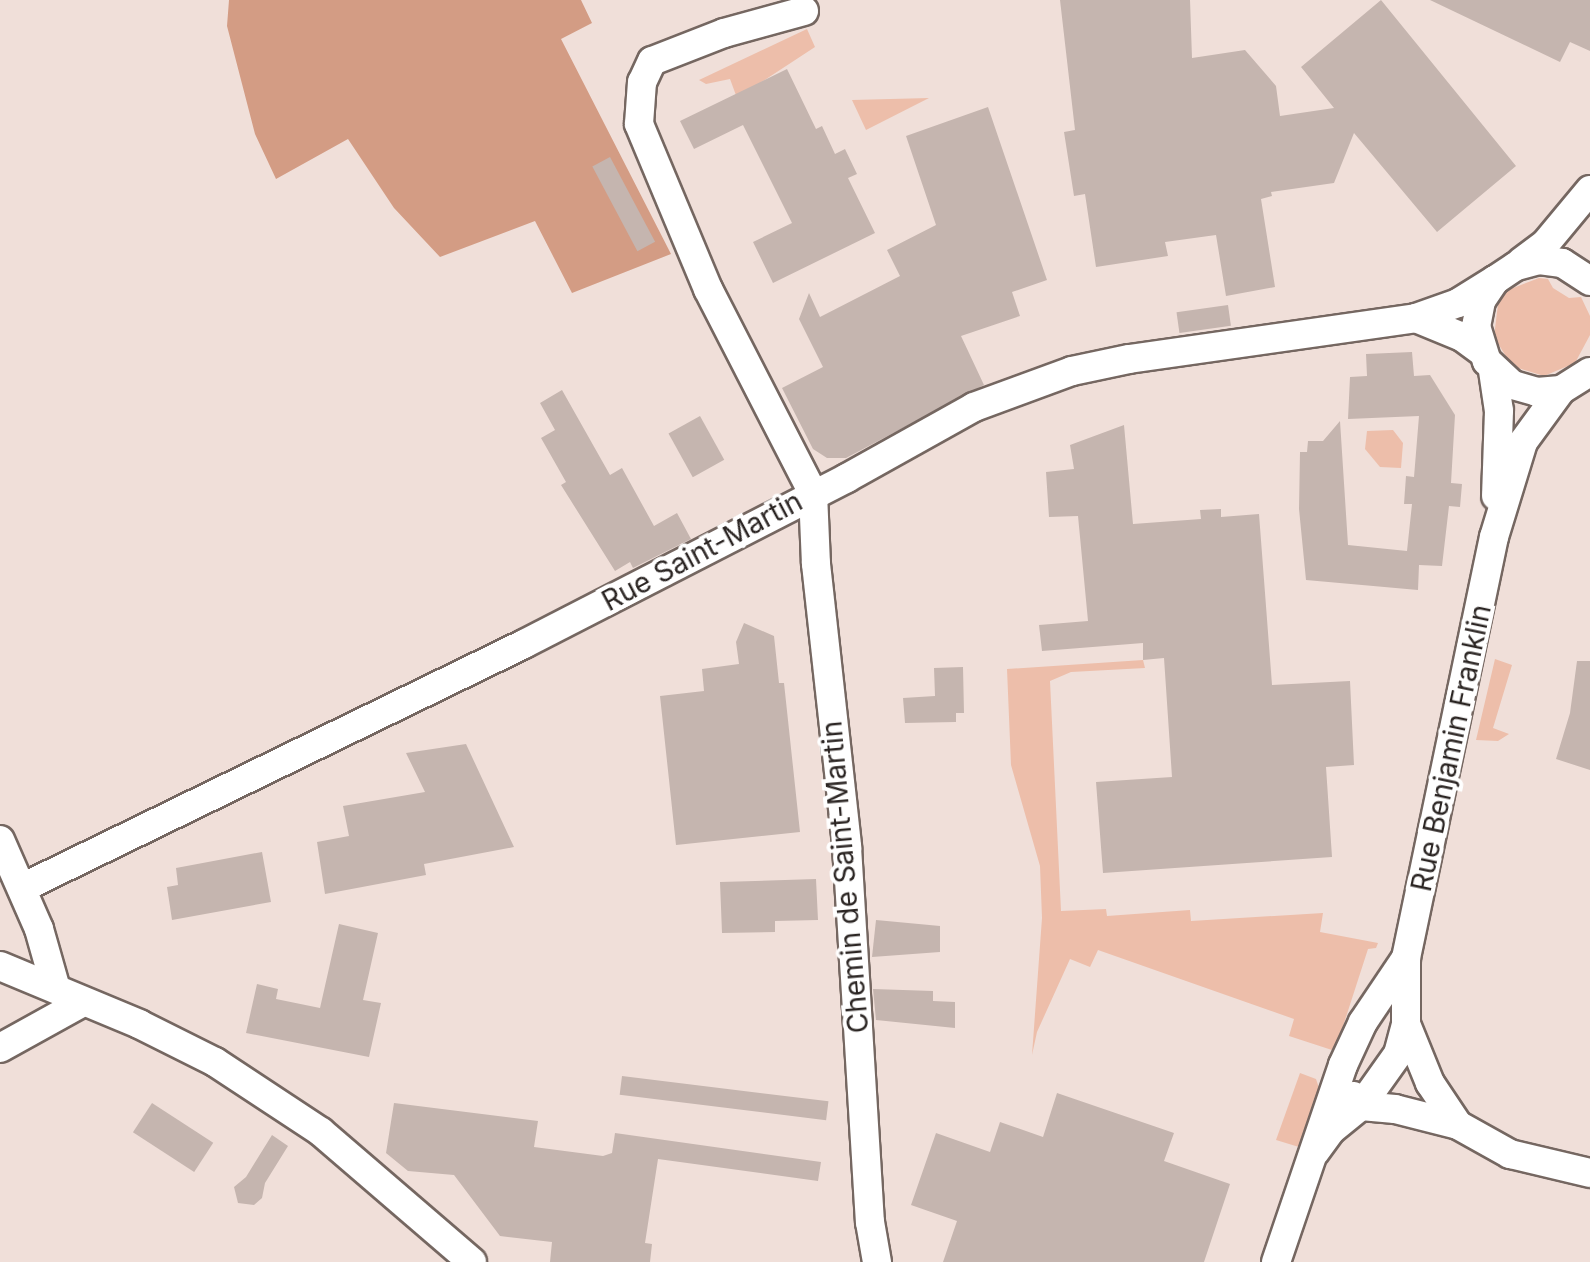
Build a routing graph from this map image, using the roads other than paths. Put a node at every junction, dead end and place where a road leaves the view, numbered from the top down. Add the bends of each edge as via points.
1 (804, 11) dead end
2 (1590, 190) edge
3 (1506, 273) junction
4 (1590, 282) edge
5 (1416, 318) junction
6 (1487, 361) junction
7 (1590, 372) edge
8 (1562, 390) junction
9 (813, 492) junction
10 (1494, 537) junction
11 (0, 840) edge
12 (22, 888) junction
13 (1406, 958) junction
14 (0, 966) edge
15 (56, 989) junction
16 (83, 1002) junction
17 (1406, 1024) junction
18 (0, 1048) edge
19 (1350, 1053) junction
20 (1398, 1054) junction
21 (1430, 1083) junction
22 (1360, 1106) junction
23 (1458, 1126) junction
24 (1315, 1152) junction
25 (1590, 1172) edge
26 (472, 1262) edge
27 (876, 1262) edge
28 (1276, 1262) edge

1 - 9 street via 652,62 642,82 639,124 708,289
2 - 3 street, Rue Saint-Martin via 1546,244
3 - 4 street via 1538,260 1562,263
3 - 5 street, Rue Saint-Martin via 1458,303
3 - 6 street, Rue Benjamin Franklin via 1482,301 1476,326
5 - 6 street via 1462,337
5 - 9 street, Rue Saint-Martin via 1072,370 974,407
6 - 8 street via 1525,389
6 - 10 street, Rue Benjamin Franklin via 1500,411
7 - 8 street
8 - 10 street, Rue Benjamin Franklin via 1523,442
9 - 12 street, Rue Saint-Martin via 524,644
9 - 27 street, Chemin de Saint-Martin
10 - 13 street, Rue Benjamin Franklin
11 - 12 street
12 - 15 street
13 - 17 street
13 - 19 street
14 - 15 street
15 - 16 street
16 - 18 street
16 - 26 street via 215,1062 322,1132
17 - 20 street
17 - 21 street
19 - 20 street
19 - 22 street via 1348,1089
19 - 24 street
20 - 21 street
20 - 22 street
21 - 23 street
22 - 23 street
22 - 24 street
23 - 25 street via 1510,1154
24 - 28 street

